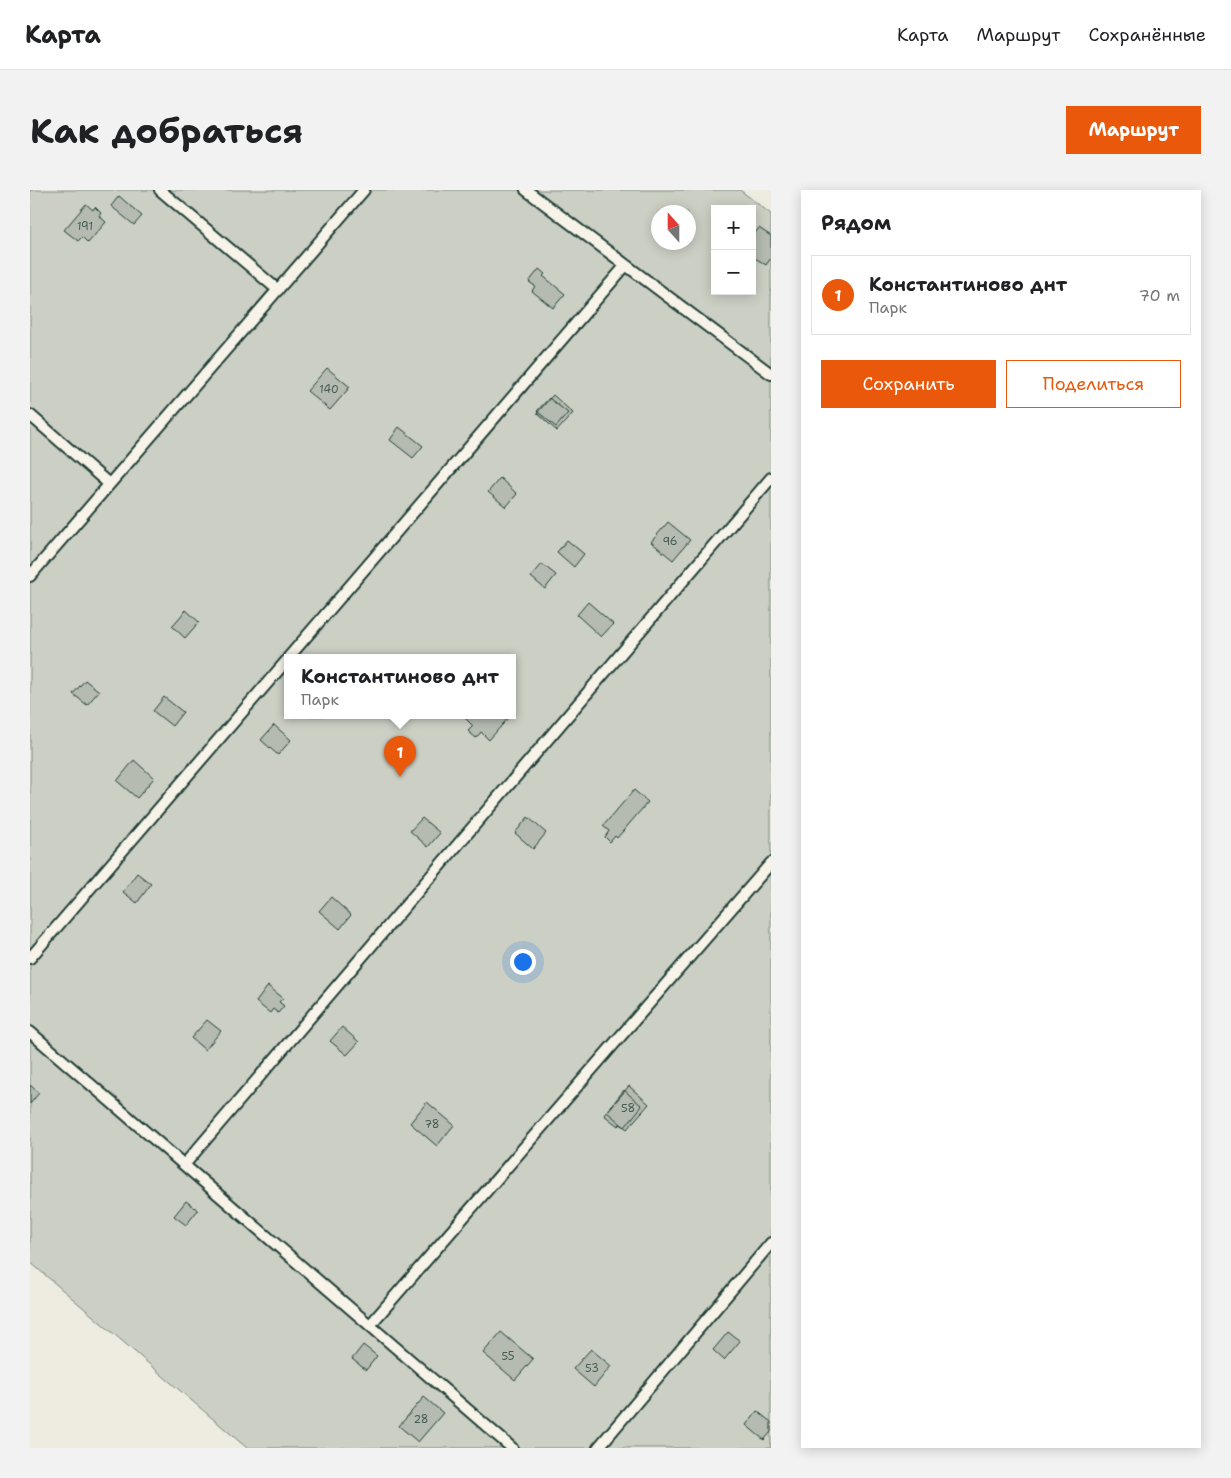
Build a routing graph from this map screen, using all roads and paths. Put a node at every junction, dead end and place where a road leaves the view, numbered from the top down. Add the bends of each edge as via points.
1 (160, 190) edge
2 (364, 190) edge
3 (526, 190) edge
4 (626, 265) junction
5 (278, 290) junction
6 (771, 374) edge
7 (30, 415) edge
8 (771, 478) edge
9 (109, 484) junction
10 (30, 576) edge
11 (292, 654) edge
12 (284, 664) edge
13 (771, 863) edge
14 (30, 958) edge
15 (30, 1032) edge
16 (184, 1165) junction
17 (771, 1243) edge
18 (370, 1325) junction
19 (512, 1448) edge
20 (598, 1448) edge

1 - 5 lane
2 - 5 lane
3 - 4 lane
4 - 6 lane
4 - 11 lane
5 - 9 lane
7 - 9 lane
8 - 16 lane
9 - 10 lane
12 - 14 lane
13 - 18 lane
15 - 16 lane
16 - 18 lane
17 - 20 lane
18 - 19 lane

